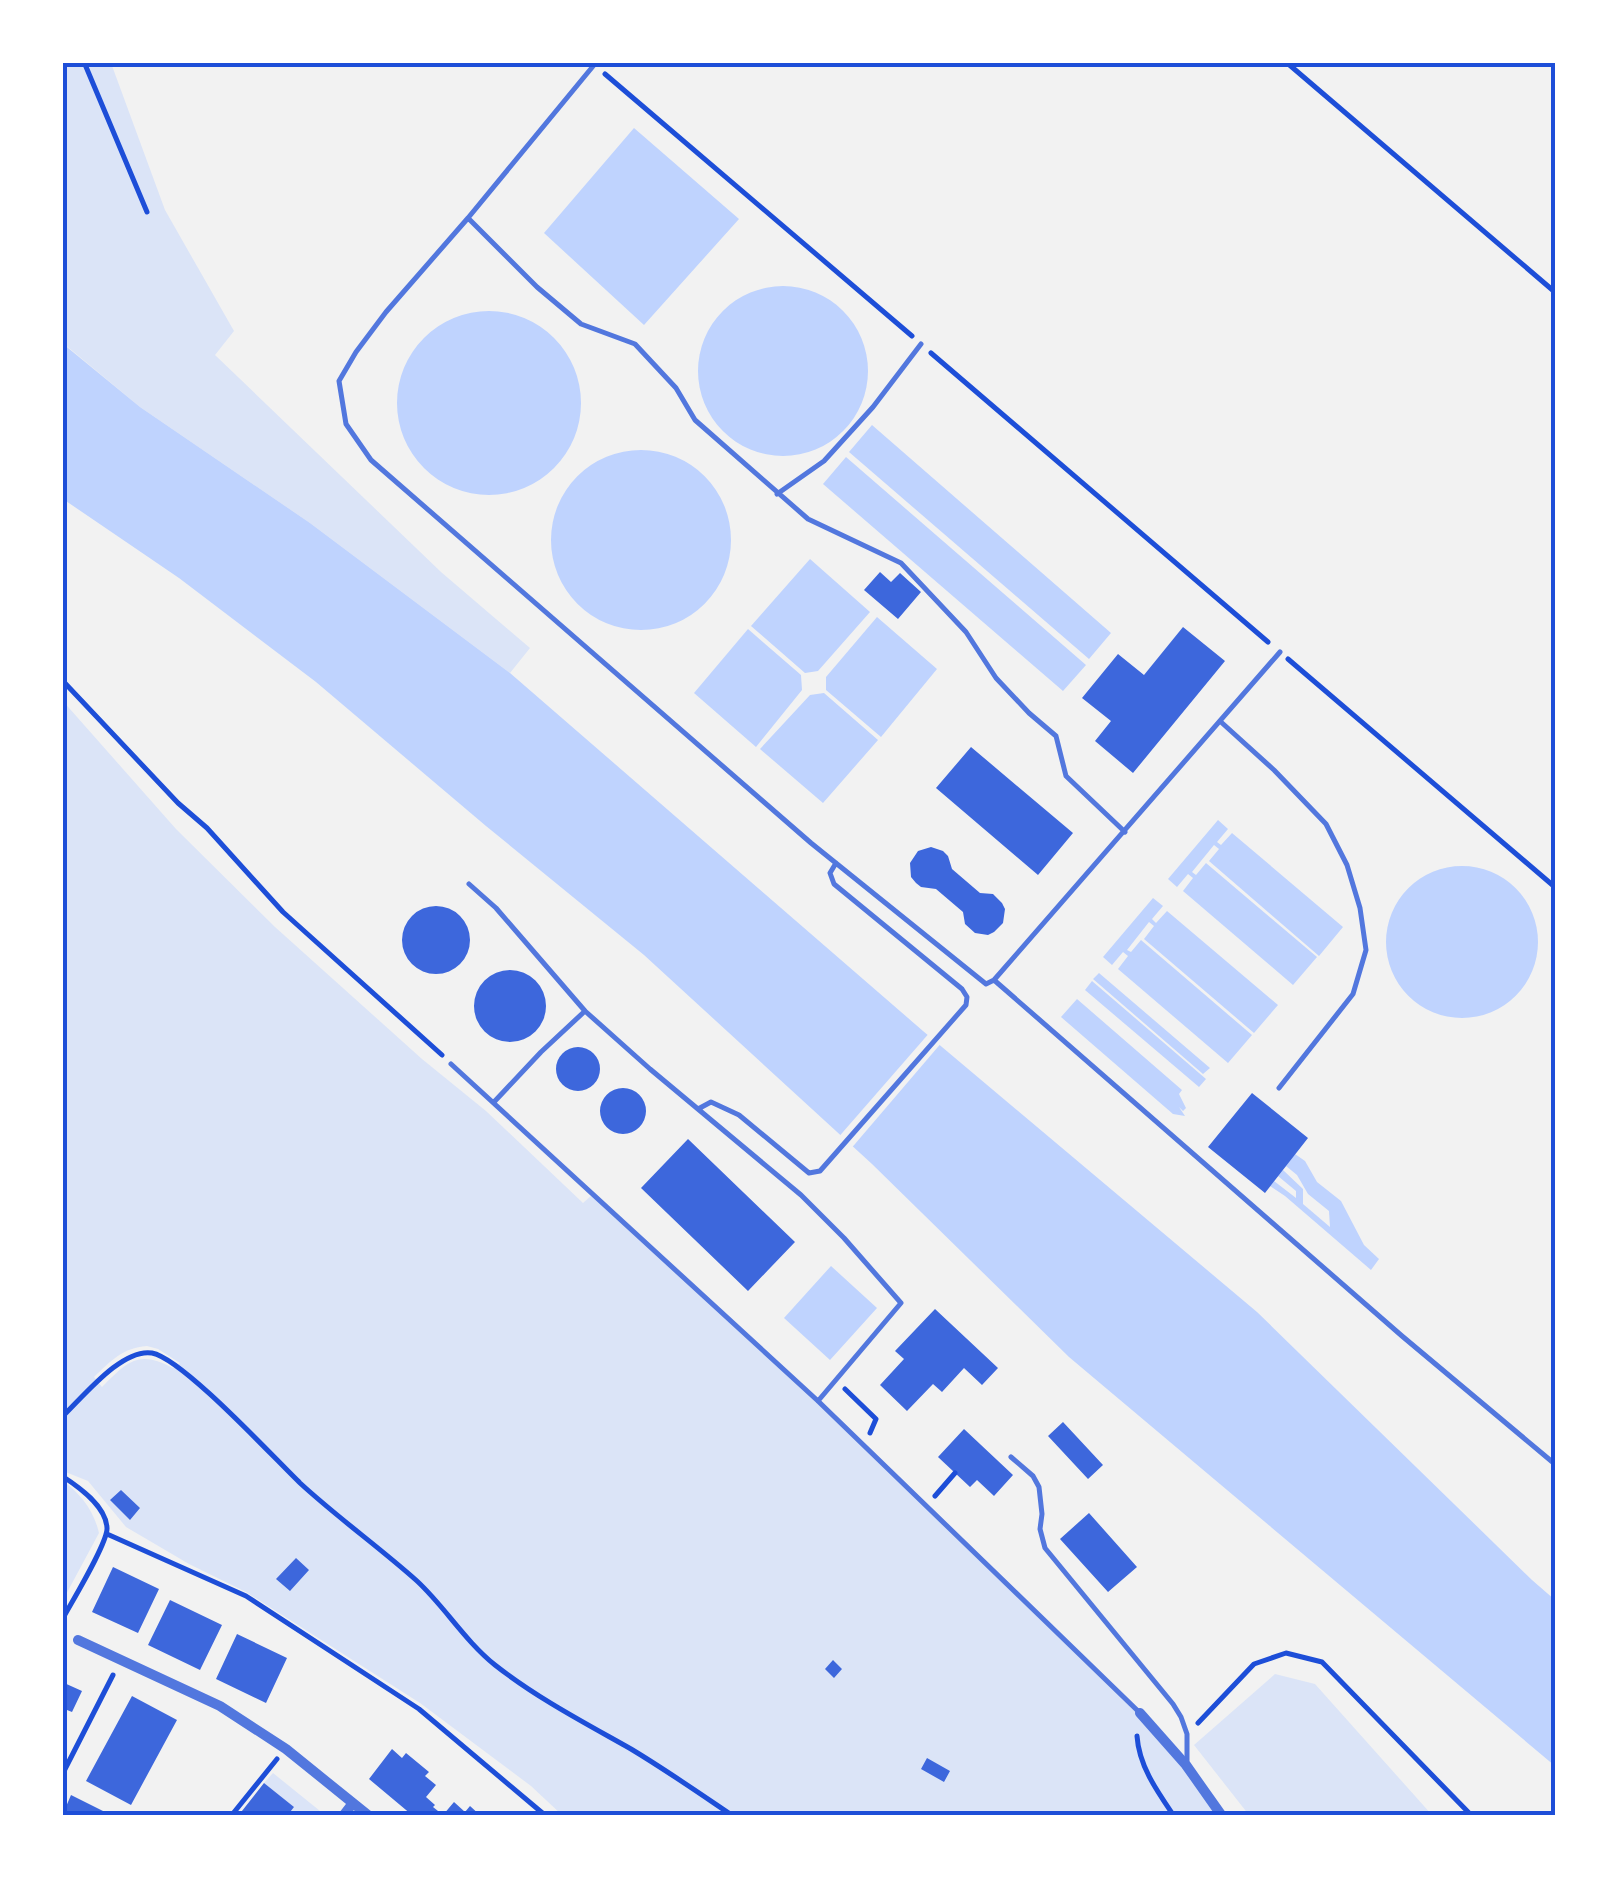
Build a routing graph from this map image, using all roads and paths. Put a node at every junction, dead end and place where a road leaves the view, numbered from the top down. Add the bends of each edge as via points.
1 (84, 62) edge
2 (1286, 62) edge
3 (594, 64) edge
4 (146, 212) dead end
5 (468, 218) junction
6 (1556, 293) edge
7 (920, 344) junction
8 (777, 494) junction
9 (1280, 652) junction
10 (62, 680) edge
11 (1221, 722) junction
12 (1125, 832) junction
13 (836, 863) junction
14 (469, 884) dead end
15 (1556, 888) edge
16 (994, 980) junction
17 (585, 1012) junction
18 (451, 1064) joint
19 (1279, 1088) dead end
20 (494, 1103) junction
21 (698, 1109) junction
22 (835, 1380) junction
23 (818, 1401) junction
24 (62, 1417) edge
25 (862, 1444) junction
26 (1011, 1456) dead end
27 (1556, 1465) edge
28 (955, 1473) dead end
29 (62, 1476) edge
30 (926, 1506) junction
31 (107, 1534) junction
32 (62, 1620) edge
33 (78, 1640) dead end
34 (122, 1659) junction
35 (1140, 1713) junction
36 (1188, 1734) junction
37 (286, 1750) junction
38 (1186, 1765) junction
39 (62, 1775) edge
40 (353, 1803) junction
41 (231, 1816) edge
42 (343, 1816) edge
43 (369, 1816) edge
44 (546, 1816) edge
45 (734, 1816) edge
46 (1174, 1816) edge
47 (1222, 1816) edge
48 (1472, 1816) edge

1 - 4 path
2 - 6 path
3 - 5 lane
3 - 7 path
5 - 8 lane via 580,324 635,344 676,388 694,420
5 - 13 lane via 356,352 339,382 346,424 370,460
7 - 8 lane via 824,461
7 - 9 path
8 - 12 lane via 808,519 901,563 966,632 996,678 1056,736 1066,776
9 - 11 lane
9 - 15 path
10 - 18 path via 283,912
11 - 12 lane
11 - 19 lane via 1326,824 1360,908 1366,950 1353,994
12 - 16 lane
13 - 16 lane via 986,984
13 - 21 lane via 830,872 834,884 962,989 966,1005 820,1172 809,1173 738,1115 712,1102
14 - 17 lane
16 - 27 lane
17 - 20 lane
17 - 21 lane
18 - 20 lane
20 - 23 lane
21 - 22 lane via 801,1195 901,1303
22 - 23 lane
22 - 25 path via 876,1419
23 - 25 lane
24 - 45 path via 122,1360 150,1352 160,1356 420,1584 493,1664
25 - 30 lane
26 - 36 lane via 1039,1487 1045,1548 1173,1704
28 - 30 path
29 - 31 path via 91,1498
30 - 35 lane
31 - 32 path
31 - 44 path via 246,1596 419,1709
33 - 34 street
34 - 37 street via 220,1706
34 - 39 path
35 - 38 street
35 - 46 path via 1139,1753
36 - 38 lane
36 - 48 path via 1254,1664 1286,1653 1322,1662
37 - 40 street
37 - 41 path
38 - 47 street
40 - 42 street
40 - 43 street

